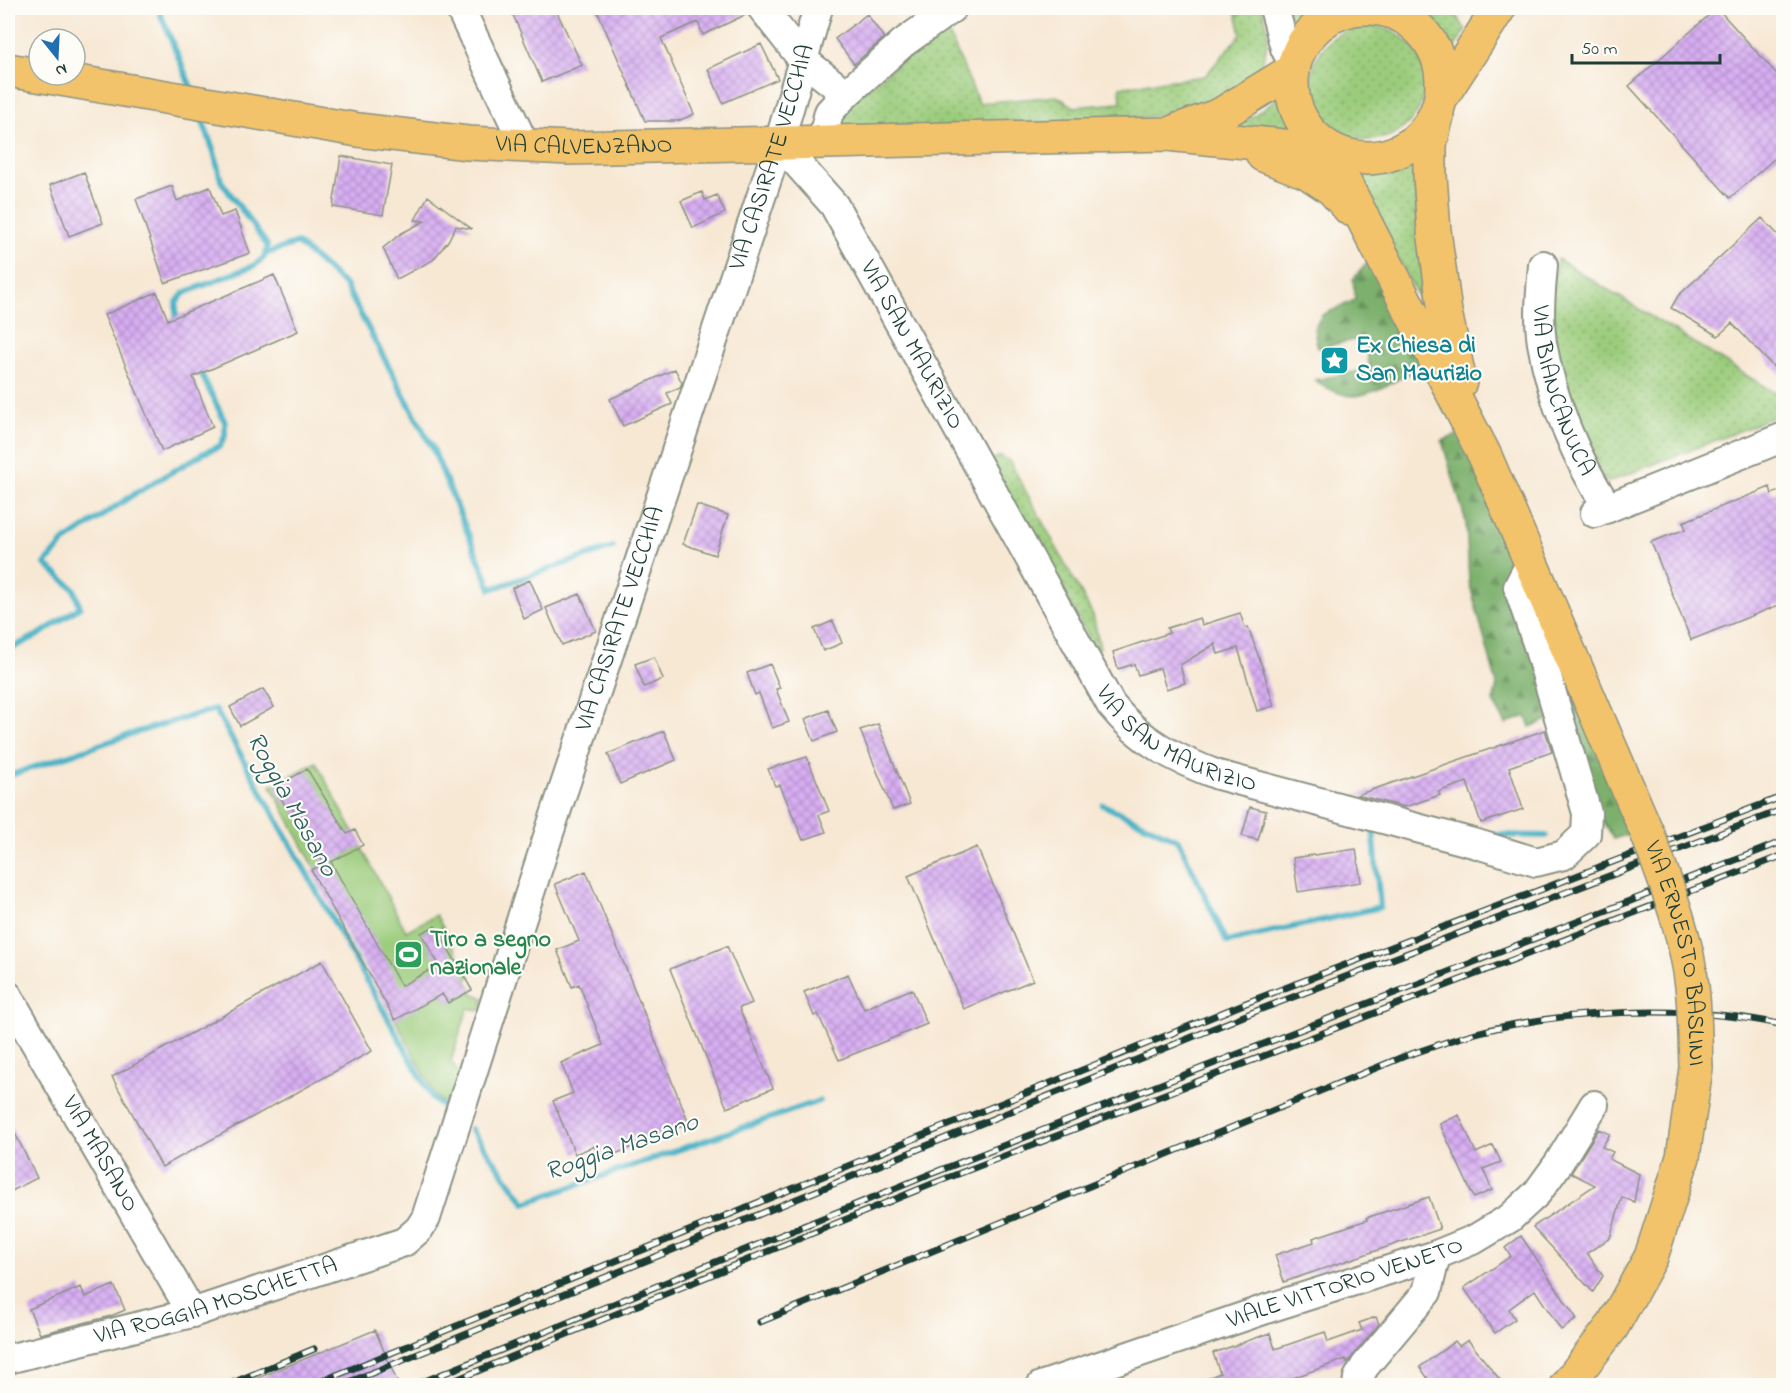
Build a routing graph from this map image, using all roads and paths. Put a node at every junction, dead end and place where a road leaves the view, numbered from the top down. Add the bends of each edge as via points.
1 (460, 8) edge
2 (762, 8) edge
3 (818, 8) edge
4 (952, 8) edge
5 (1274, 8) edge
6 (1499, 8) edge
7 (1398, 11) edge
8 (802, 59) junction
9 (1293, 68) junction
10 (8, 70) edge
11 (846, 94) junction
12 (1440, 102) junction
13 (1167, 134) junction
14 (1210, 138) junction
15 (822, 142) junction
16 (779, 143) junction
17 (525, 146) junction
18 (1329, 149) junction
19 (1366, 226) junction
20 (1543, 265) dead end
21 (1469, 422) junction
22 (1784, 437) edge
23 (1531, 561) junction
24 (8, 996) edge
25 (1594, 1105) dead end
26 (419, 1229) joint
27 (1436, 1255) junction
28 (192, 1313) junction
29 (8, 1359) edge
30 (1041, 1386) edge
31 (1357, 1386) edge
32 (1566, 1386) edge

1 - 17 street
2 - 8 street
3 - 8 street, VIA CASIRATE VECCHIA
4 - 11 street via 903,43
5 - 9 street
6 - 12 main road
7 - 9 main road via 1370,8 1336,14 1309,35
7 - 12 main road via 1421,29 1435,49 1442,72
8 - 11 street
8 - 16 street, VIA CASIRATE VECCHIA
9 - 13 main road, VIA CALVENZANO via 1221,115
9 - 18 main road via 1292,88 1302,122
10 - 17 main road, VIA CALVENZANO via 358,130
11 - 15 street via 829,112
12 - 18 main road via 1433,121 1417,140 1395,153 1357,158
12 - 21 main road, VIA ERNESTO BASLINI via 1430,144 1434,231 1445,312
13 - 14 main road, VIA CALVENZANO
13 - 15 main road, VIA CALVENZANO
14 - 18 main road, VIA CALVENZANO
14 - 19 main road via 1307,172 1331,188
15 - 16 main road, VIA CALVENZANO
16 - 17 main road, VIA CALVENZANO
16 - 23 street, VIA SAN MAURIZIO via 834,205 1111,705 1153,745 1218,775 1536,862 1564,855 1586,834 1587,813 1518,586
16 - 26 street, VIA CASIRATE VECCHIA via 550,830 426,1218
18 - 19 main road, VIA ERNESTO BASLINI
19 - 21 main road, VIA ERNESTO BASLINI
20 - 22 street, VIA BIANCANUCA via 1542,342 1551,382 1602,511
21 - 23 main road, VIA ERNESTO BASLINI
23 - 32 main road, VIA ERNESTO BASLINI, bridge via 1667,886 1692,984 1696,1068 1683,1157 1651,1257 1612,1328
24 - 28 street, VIA MASANO
25 - 27 street, VIALE VITTORIO VENETO via 1538,1193 1510,1218 1475,1239
26 - 28 street, VIA ROGGIA MOSCHETTA via 404,1242
27 - 30 street, VIALE VITTORIO VENETO
27 - 31 street via 1427,1292 1365,1366
28 - 29 street, VIA ROGGIA MOSCHETTA

